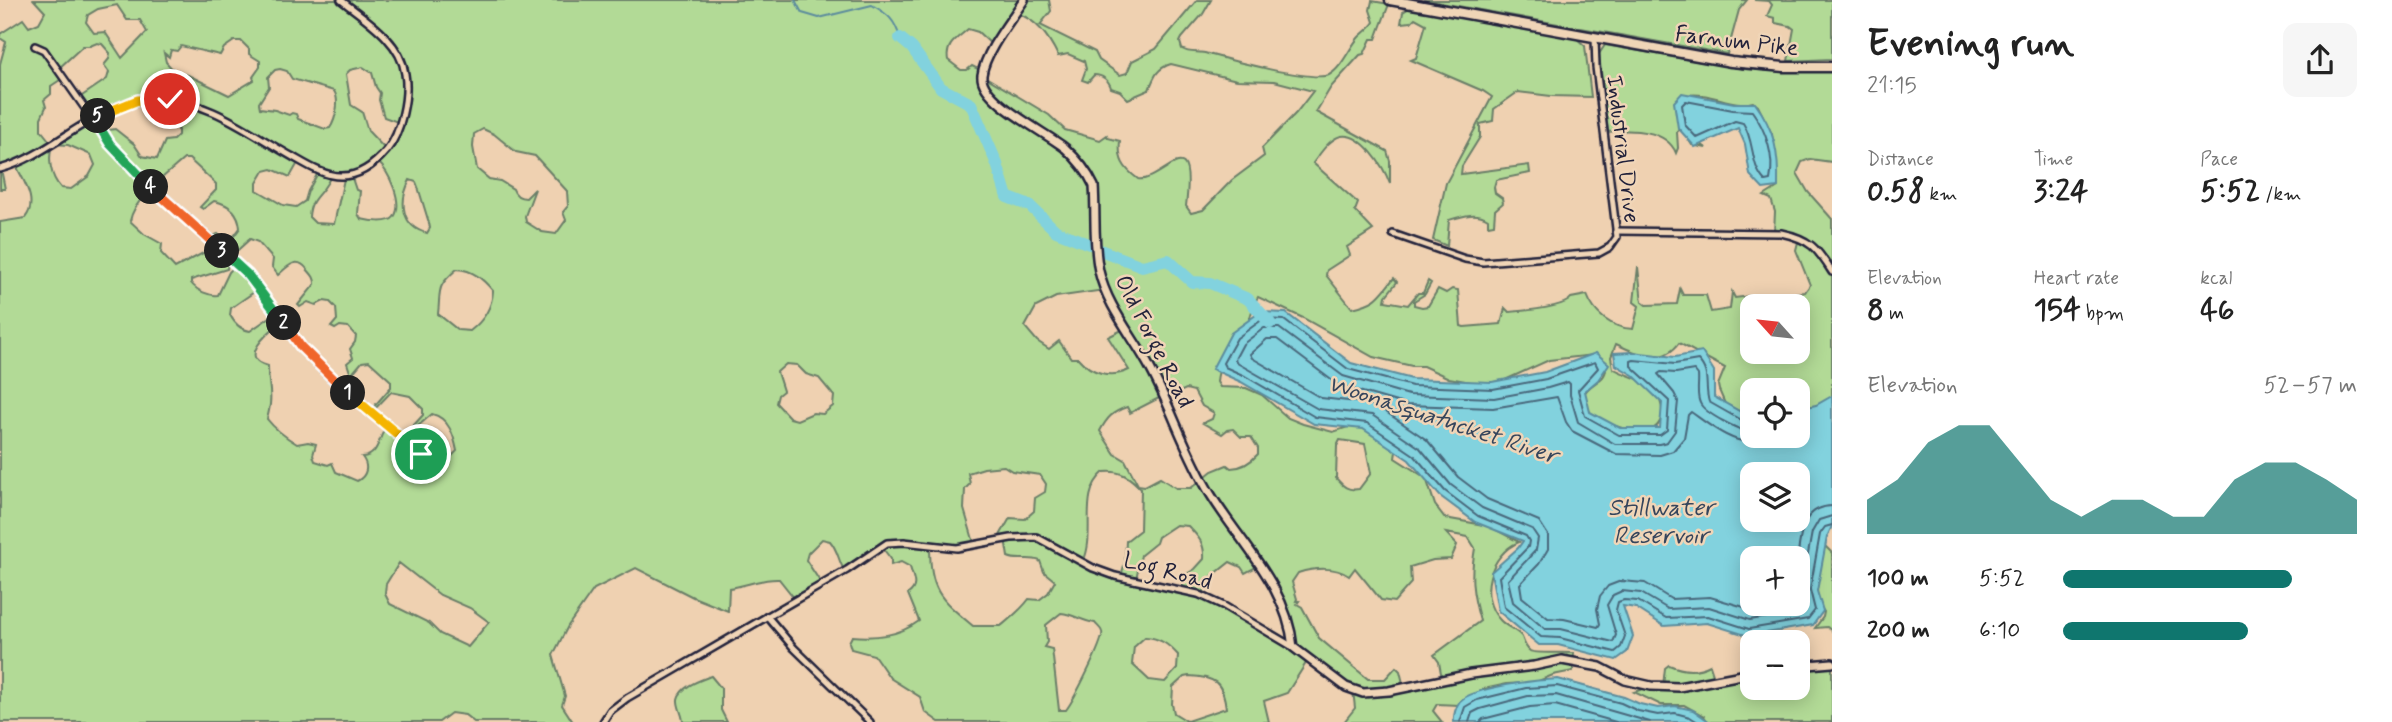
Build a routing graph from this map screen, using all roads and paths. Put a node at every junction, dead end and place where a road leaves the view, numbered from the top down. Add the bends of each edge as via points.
1 (341, 0) edge
2 (1024, 0) edge
3 (1390, 0) edge
4 (1595, 38) junction
5 (35, 46) dead end
6 (1832, 67) edge
7 (94, 118) junction
8 (0, 169) edge
9 (1616, 230) junction
10 (1393, 234) dead end
11 (1832, 272) edge
12 (424, 465) dead end
13 (767, 616) junction
14 (1293, 647) junction
15 (1832, 663) edge
16 (1810, 665) edge
17 (1740, 675) edge
18 (603, 722) edge
19 (870, 722) edge

1 - 7 street via 382,34 405,69 397,135 367,169 342,176 320,171 184,101 138,100
2 - 14 street, Old Forge Road via 991,53 982,82 1002,105 1065,148 1090,177 1096,254 1104,290 1152,371 1211,496 1277,593 1291,625
3 - 4 main road, Farnum Pike
4 - 6 main road, Farnum Pike via 1757,66
4 - 9 street, Industrial Drive
5 - 7 street via 44,50
7 - 8 street via 18,164
7 - 12 street via 110,144 150,186 248,275 319,366 421,454
9 - 10 street, Industrial Drive via 1610,247 1599,253 1483,262
9 - 11 street via 1781,233 1814,245
13 - 14 street, Log Road via 887,543 957,548 1036,537 1115,576 1198,594
13 - 18 street, Log Road via 626,698
13 - 19 street
14 - 17 street, Log Road via 1346,687 1363,692 1562,660 1600,667 1651,686 1679,687
15 - 16 street

